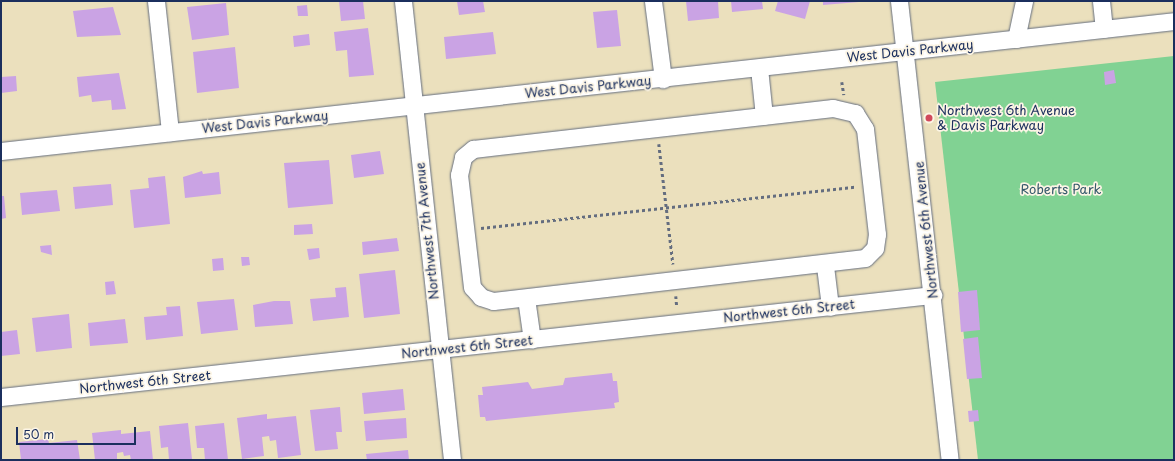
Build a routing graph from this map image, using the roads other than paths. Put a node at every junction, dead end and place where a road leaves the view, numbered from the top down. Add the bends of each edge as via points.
1 (156, 1) edge
2 (403, 1) edge
3 (653, 1) edge
4 (898, 1) edge
5 (1024, 1) edge
6 (1101, 1) edge
7 (1174, 21) edge
8 (1104, 29) junction
9 (1016, 39) junction
10 (906, 51) junction
11 (759, 68) junction
12 (663, 79) junction
13 (414, 105) junction
14 (764, 116) junction
15 (170, 132) junction
16 (1, 151) edge
17 (825, 266) junction
18 (933, 295) junction
19 (526, 298) junction
20 (830, 307) junction
21 (532, 340) junction
22 (439, 350) junction
23 (1, 397) edge
24 (452, 460) edge
25 (950, 460) edge

1 - 15 street
2 - 13 street, Northwest 7th Avenue
3 - 12 street
4 - 10 street, Northwest 6th Avenue
5 - 9 street
6 - 8 street
7 - 8 street, West Davis Parkway
8 - 9 street, West Davis Parkway
9 - 10 street, West Davis Parkway
10 - 11 street, West Davis Parkway
10 - 18 street, Northwest 6th Avenue
11 - 12 street, West Davis Parkway
11 - 14 street
12 - 13 street, West Davis Parkway
13 - 15 street, West Davis Parkway
13 - 22 street, Northwest 7th Avenue
14 - 17 street via 841,108 855,113 863,124 876,242 865,258
14 - 19 street via 480,147 467,152 459,174 472,287 481,297 493,301
15 - 16 street, West Davis Parkway
17 - 19 street
17 - 20 street
18 - 20 street, Northwest 6th Street
18 - 25 street, Northwest 6th Avenue
19 - 21 street
20 - 21 street, Northwest 6th Street
21 - 22 street, Northwest 6th Street
22 - 23 street, Northwest 6th Street
22 - 24 street, Northwest 7th Avenue

